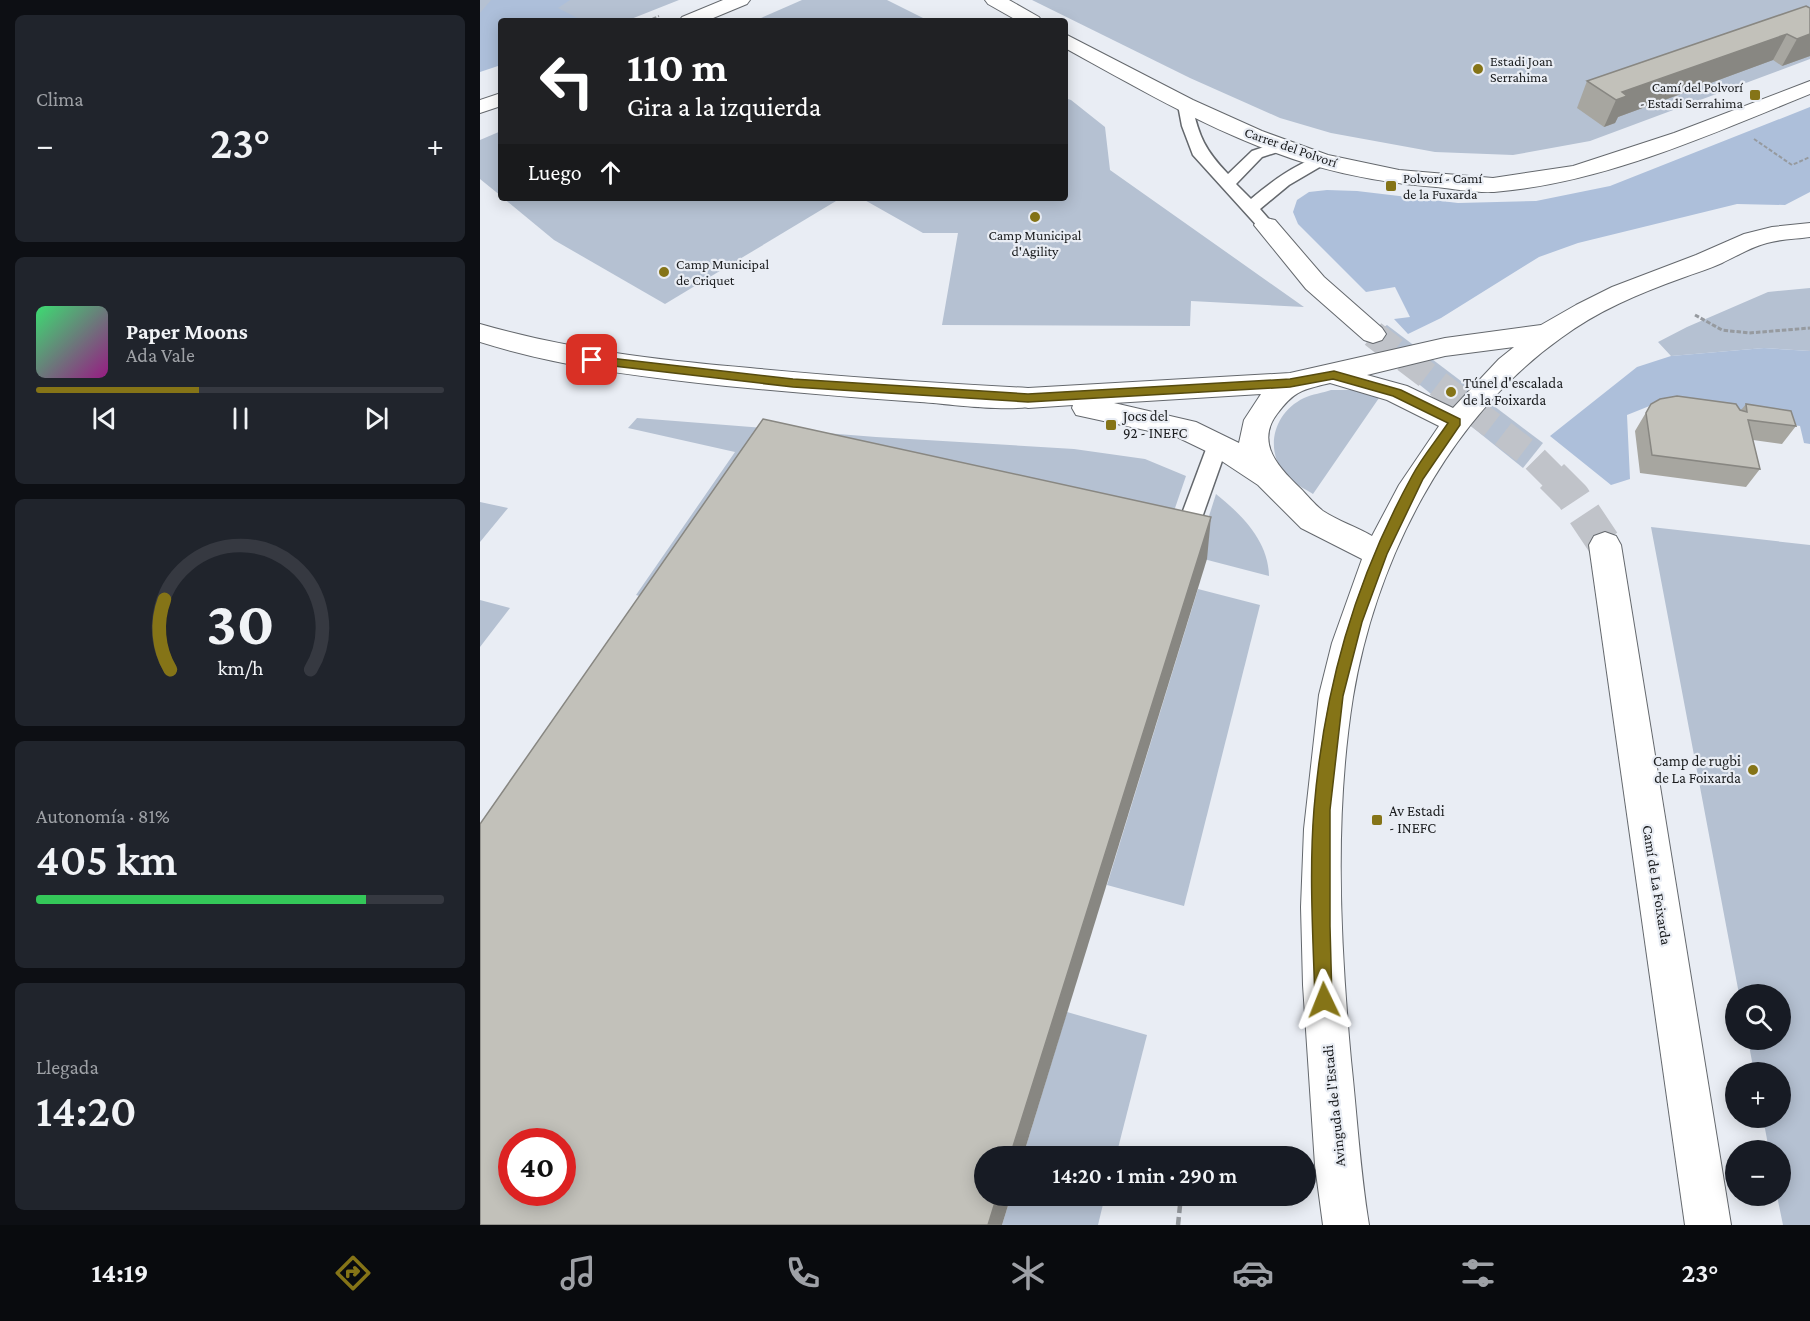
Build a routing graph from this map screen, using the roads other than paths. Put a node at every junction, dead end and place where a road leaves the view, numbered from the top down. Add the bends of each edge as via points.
1 (740, 0) edge
2 (995, 0) edge
3 (696, 18) edge
4 (1027, 18) edge
5 (1068, 42) edge
6 (1810, 87) edge
7 (498, 100) edge
8 (1185, 105) junction
9 (480, 107) edge
10 (1282, 146) junction
11 (1322, 160) junction
12 (1227, 184) junction
13 (1258, 217) junction
14 (1810, 230) edge
15 (1810, 252) edge
16 (1710, 259) junction
17 (480, 333) edge
18 (1550, 333) junction
19 (1373, 334) tunnel mouth
20 (1334, 375) junction
21 (1290, 383) junction
22 (1028, 398) junction
23 (1456, 422) junction
24 (1218, 444) junction
25 (1269, 477) junction
26 (1605, 545) tunnel mouth
27 (1179, 553) edge
28 (1380, 554) junction
29 (1346, 1225) edge
30 (1708, 1225) edge

1 - 3 street
2 - 4 street
5 - 8 street, Carrer del Polvorí
6 - 11 street, Carrer del Polvorí via 1682,138 1555,176 1493,185 1399,177
7 - 9 street
8 - 10 street, Carrer del Polvorí
8 - 12 lane via 1201,155
10 - 11 street, Carrer del Polvorí
10 - 12 lane via 1257,154
11 - 13 lane via 1278,184
12 - 13 lane
13 - 19 street via 1315,283
14 - 16 street, Avinguda de l'Estadi via 1761,236
15 - 16 street, Avinguda de l'Estadi
16 - 18 street, Avinguda de l'Estadi via 1599,303
17 - 22 street via 568,357 679,372
18 - 20 street via 1445,347
18 - 23 street, Avinguda de l'Estadi via 1499,376
20 - 21 street
20 - 23 street via 1397,393
21 - 22 street
21 - 25 street via 1271,400 1257,421 1253,446
22 - 24 street via 1156,421
23 - 28 street, Avinguda de l'Estadi via 1418,476
24 - 25 street
24 - 27 lane
25 - 28 street via 1312,519
26 - 30 street, Camí de La Foixarda
28 - 29 street, Avinguda de l'Estadi via 1355,622 1336,696 1322,810 1324,1000

